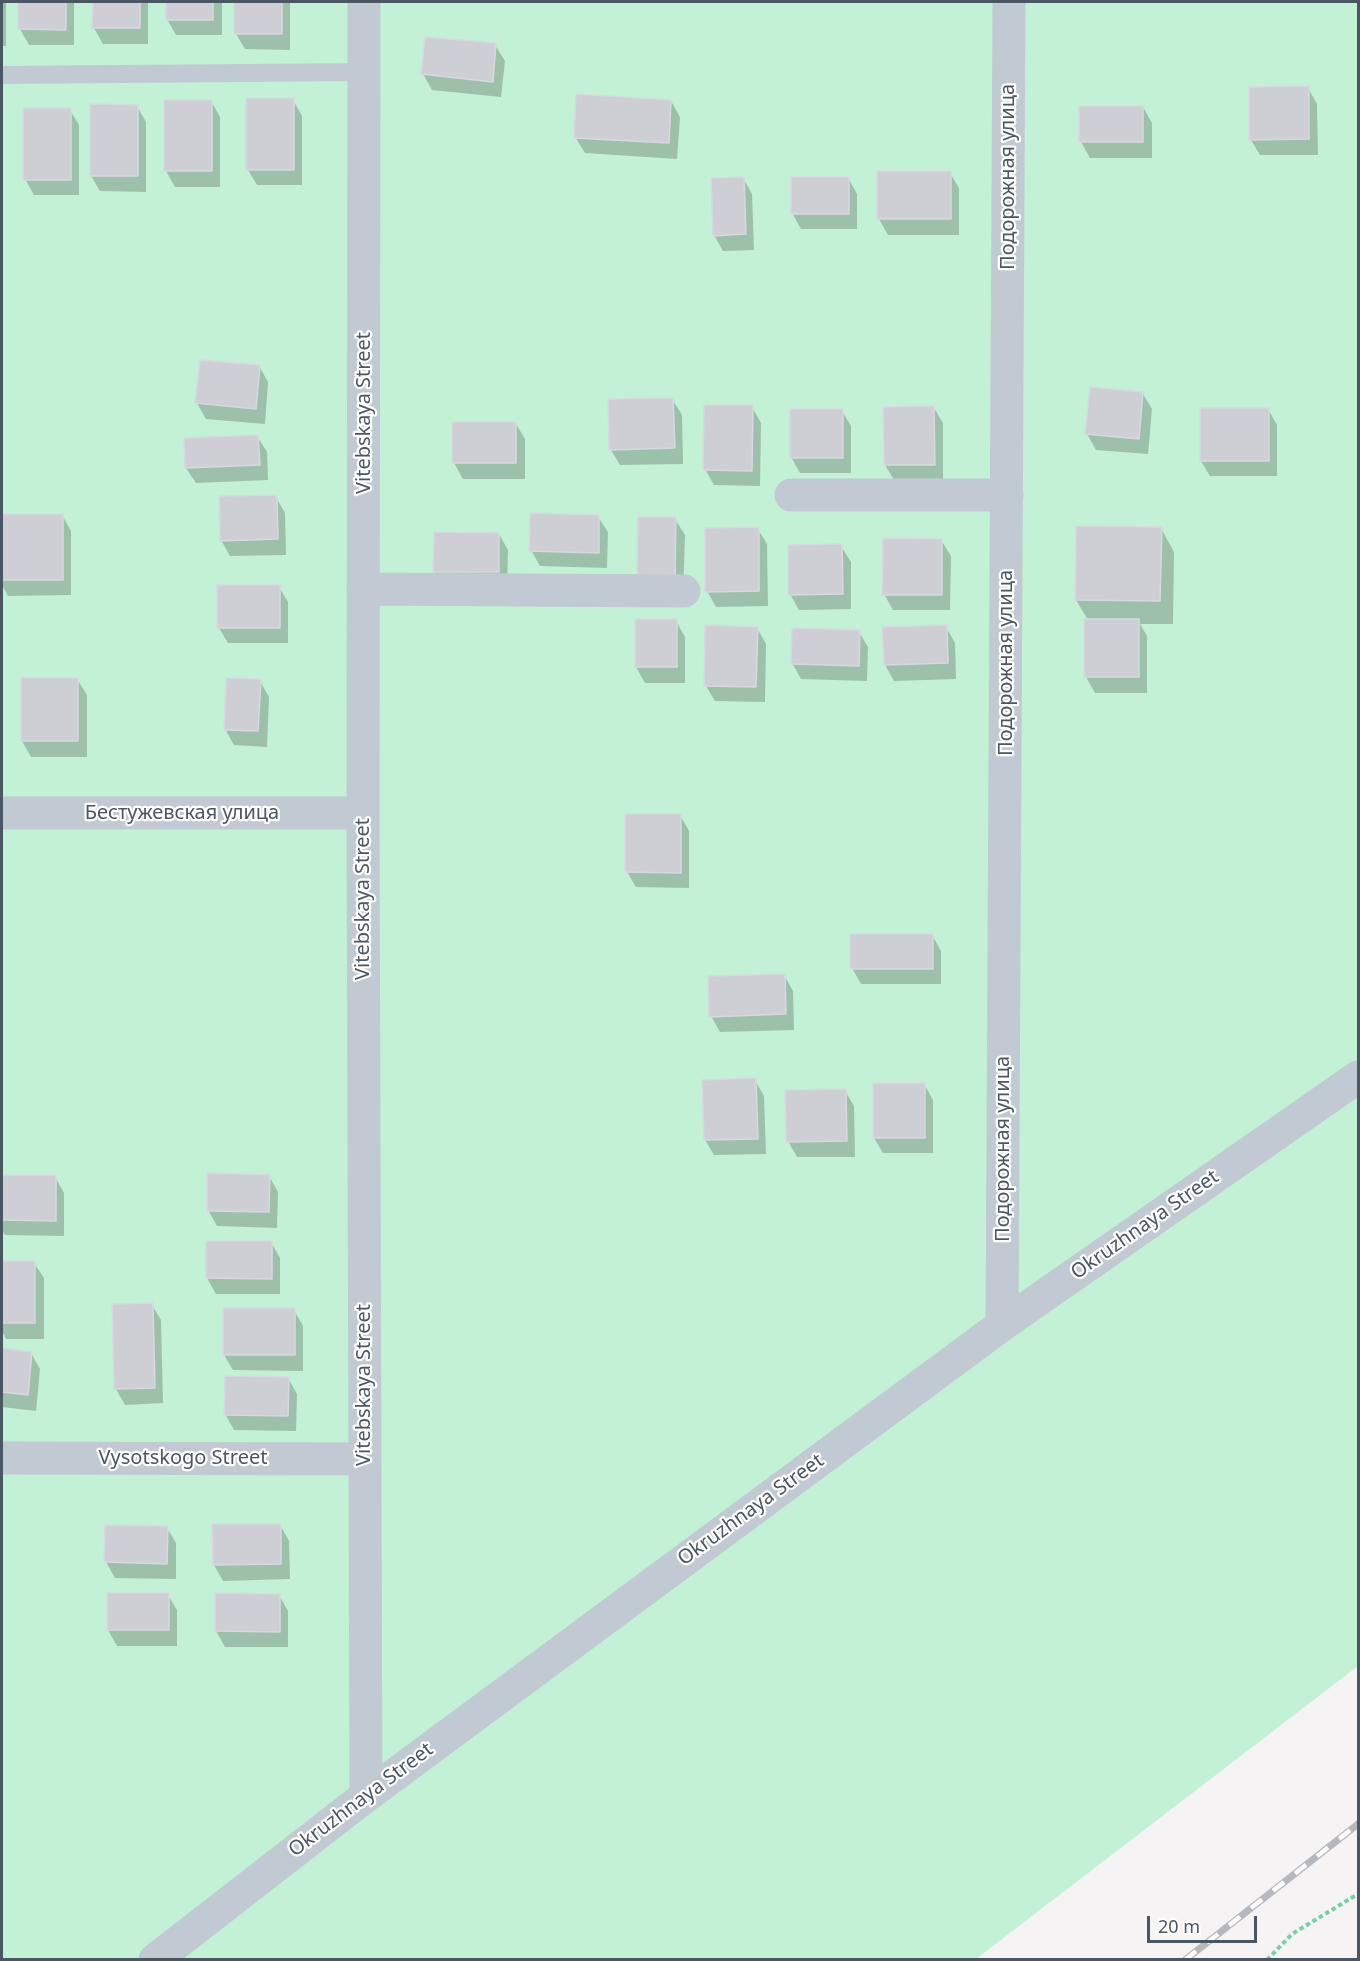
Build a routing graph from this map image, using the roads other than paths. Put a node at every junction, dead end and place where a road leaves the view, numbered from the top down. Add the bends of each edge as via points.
1 (364, 2) edge
2 (1009, 2) edge
3 (364, 72) junction
4 (2, 75) edge
5 (791, 495) dead end
6 (1006, 495) junction
7 (363, 589) junction
8 (684, 591) dead end
9 (2, 813) edge
10 (363, 813) junction
11 (1359, 1077) edge
12 (1002, 1325) junction
13 (2, 1458) edge
14 (364, 1459) junction
15 (366, 1796) junction
16 (155, 1959) edge

1 - 3 street, Vitebskaya Street
2 - 6 street, Подорожная улица
3 - 4 lane
3 - 7 street, Vitebskaya Street
5 - 6 street
6 - 12 street, Подорожная улица
7 - 8 street
7 - 10 street, Vitebskaya Street
9 - 10 street, Бестужевская улица
10 - 14 street, Vitebskaya Street
11 - 12 street, Okruzhnaya Street
12 - 15 street, Okruzhnaya Street
13 - 14 street, Vysotskogo Street
14 - 15 street, Vitebskaya Street
15 - 16 street, Okruzhnaya Street

